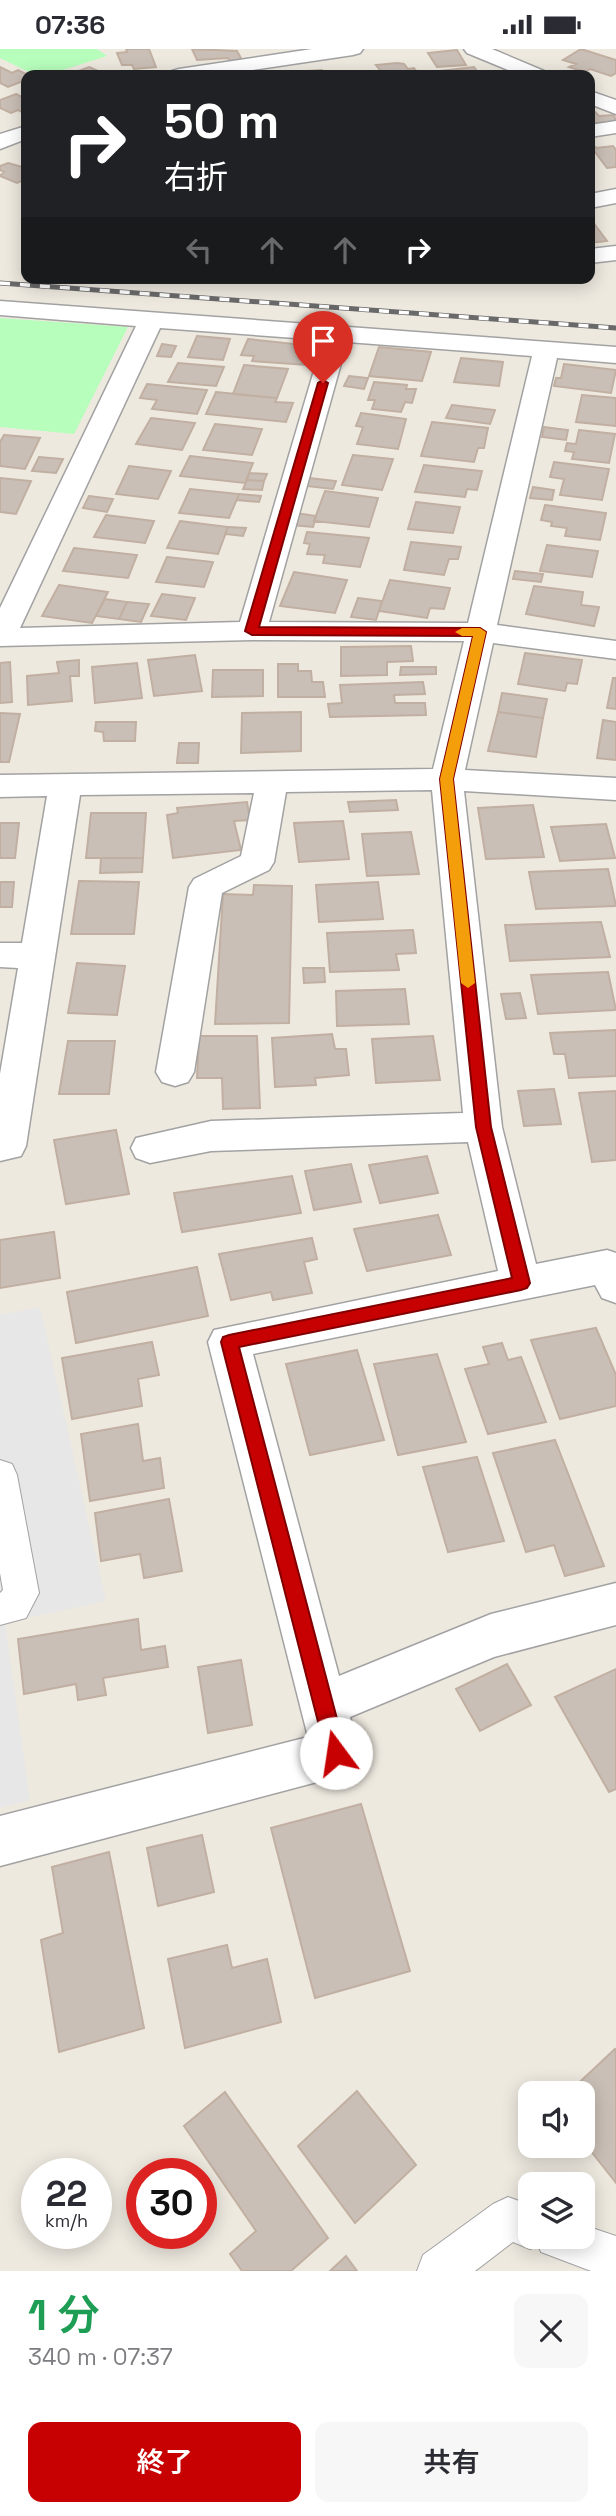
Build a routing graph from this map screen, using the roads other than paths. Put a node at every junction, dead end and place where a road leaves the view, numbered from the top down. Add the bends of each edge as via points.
1 (353, 49) edge
2 (474, 49) edge
3 (330, 53) junction
4 (177, 69) edge
5 (339, 70) edge
6 (525, 70) edge
7 (595, 99) edge
8 (616, 108) edge
9 (616, 127) edge
10 (595, 130) edge
11 (21, 134) edge
12 (0, 142) edge
13 (616, 196) edge
14 (595, 200) edge
15 (616, 253) edge
16 (595, 255) edge
17 (0, 308) edge
18 (151, 320) junction
19 (337, 334) junction
20 (546, 349) junction
21 (616, 355) edge
22 (252, 631) junction
23 (480, 632) junction
24 (1, 637) edge
25 (616, 650) edge
26 (447, 779) junction
27 (272, 782) junction
28 (65, 785) junction
29 (0, 786) edge
30 (616, 789) edge
31 (0, 955) edge
32 (38, 956) junction
33 (175, 1072) dead end
34 (483, 1127) junction
35 (0, 1146) edge
36 (150, 1148) dead end
37 (521, 1283) junction
38 (616, 1286) edge
39 (0, 1475) edge
40 (616, 1605) edge
41 (0, 1609) edge
42 (324, 1705) junction
43 (0, 1841) edge
44 (518, 2223) edge
45 (590, 2249) edge
46 (616, 2258) edge
47 (439, 2271) edge

1 - 3 street
2 - 6 street
3 - 4 street
3 - 5 street
7 - 8 street
9 - 10 street
11 - 12 street
13 - 14 street
15 - 16 street
17 - 18 street
18 - 19 street
18 - 24 street
19 - 20 street
19 - 22 street
20 - 21 street
20 - 23 street
22 - 23 street
22 - 24 street
23 - 25 street
23 - 26 street
26 - 27 street
26 - 30 street
26 - 34 street
27 - 28 street
27 - 33 street via 257,862 205,887
28 - 29 street
28 - 32 street
31 - 32 street
32 - 35 street via 7,1146
34 - 36 street via 211,1136
34 - 37 street
37 - 38 street via 607,1266
37 - 42 street via 229,1342
39 - 41 lane via 21,1593 13,1606
40 - 42 street via 491,1636
42 - 43 street via 336,1753
44 - 47 lane via 508,2219
45 - 46 lane

